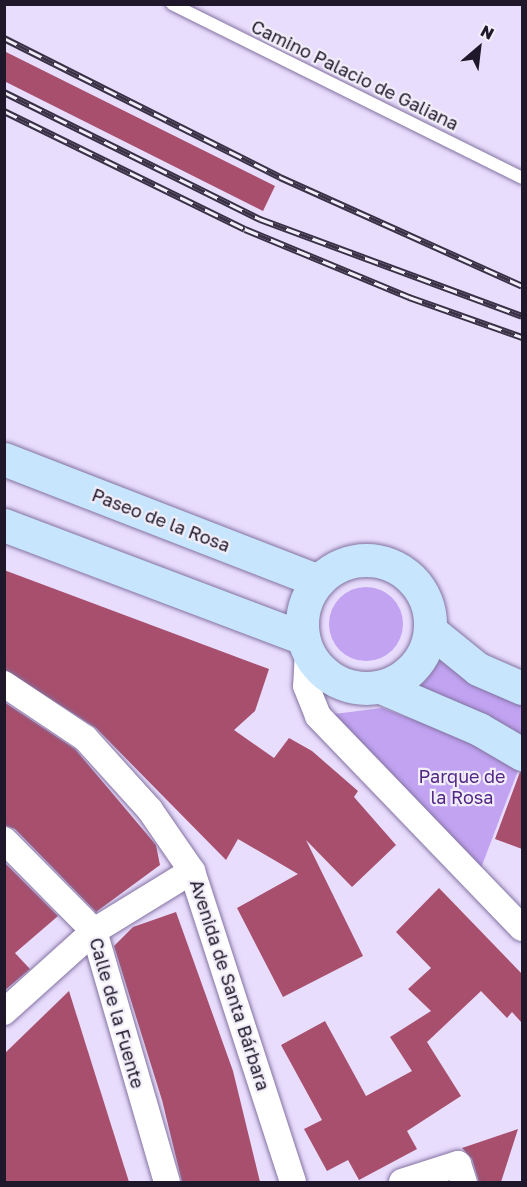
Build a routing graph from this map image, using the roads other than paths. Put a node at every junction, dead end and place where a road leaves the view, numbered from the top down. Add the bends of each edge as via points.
1 (172, 4) edge
2 (522, 178) edge
3 (4, 459) edge
4 (4, 525) edge
5 (318, 581) junction
6 (431, 631) junction
7 (305, 644) junction
8 (4, 684) edge
9 (381, 687) junction
10 (522, 688) edge
11 (522, 754) edge
12 (4, 840) edge
13 (192, 871) junction
14 (522, 928) edge
15 (94, 930) junction
16 (4, 1012) edge
17 (167, 1182) edge
18 (293, 1182) edge
19 (402, 1182) edge
20 (465, 1182) edge

1 - 2 lane, Camino Palacio de Galiana
3 - 5 main road, Paseo de la Rosa
4 - 7 main road
5 - 6 main road via 347,563 382,560 403,570 420,586 429,608
5 - 7 main road via 303,607
6 - 9 main road via 427,647 409,672
6 - 10 main road via 478,669
7 - 9 main road via 330,677 363,688
7 - 14 street via 306,686 318,716
8 - 13 street, Avenida de Santa Bárbara via 85,738 150,810
9 - 11 main road via 479,729
12 - 15 street, Calle de la Fuente
13 - 15 street
13 - 18 street, Avenida de Santa Bárbara
15 - 16 street
15 - 17 street, Calle de la Fuente
19 - 20 street via 458,1164

